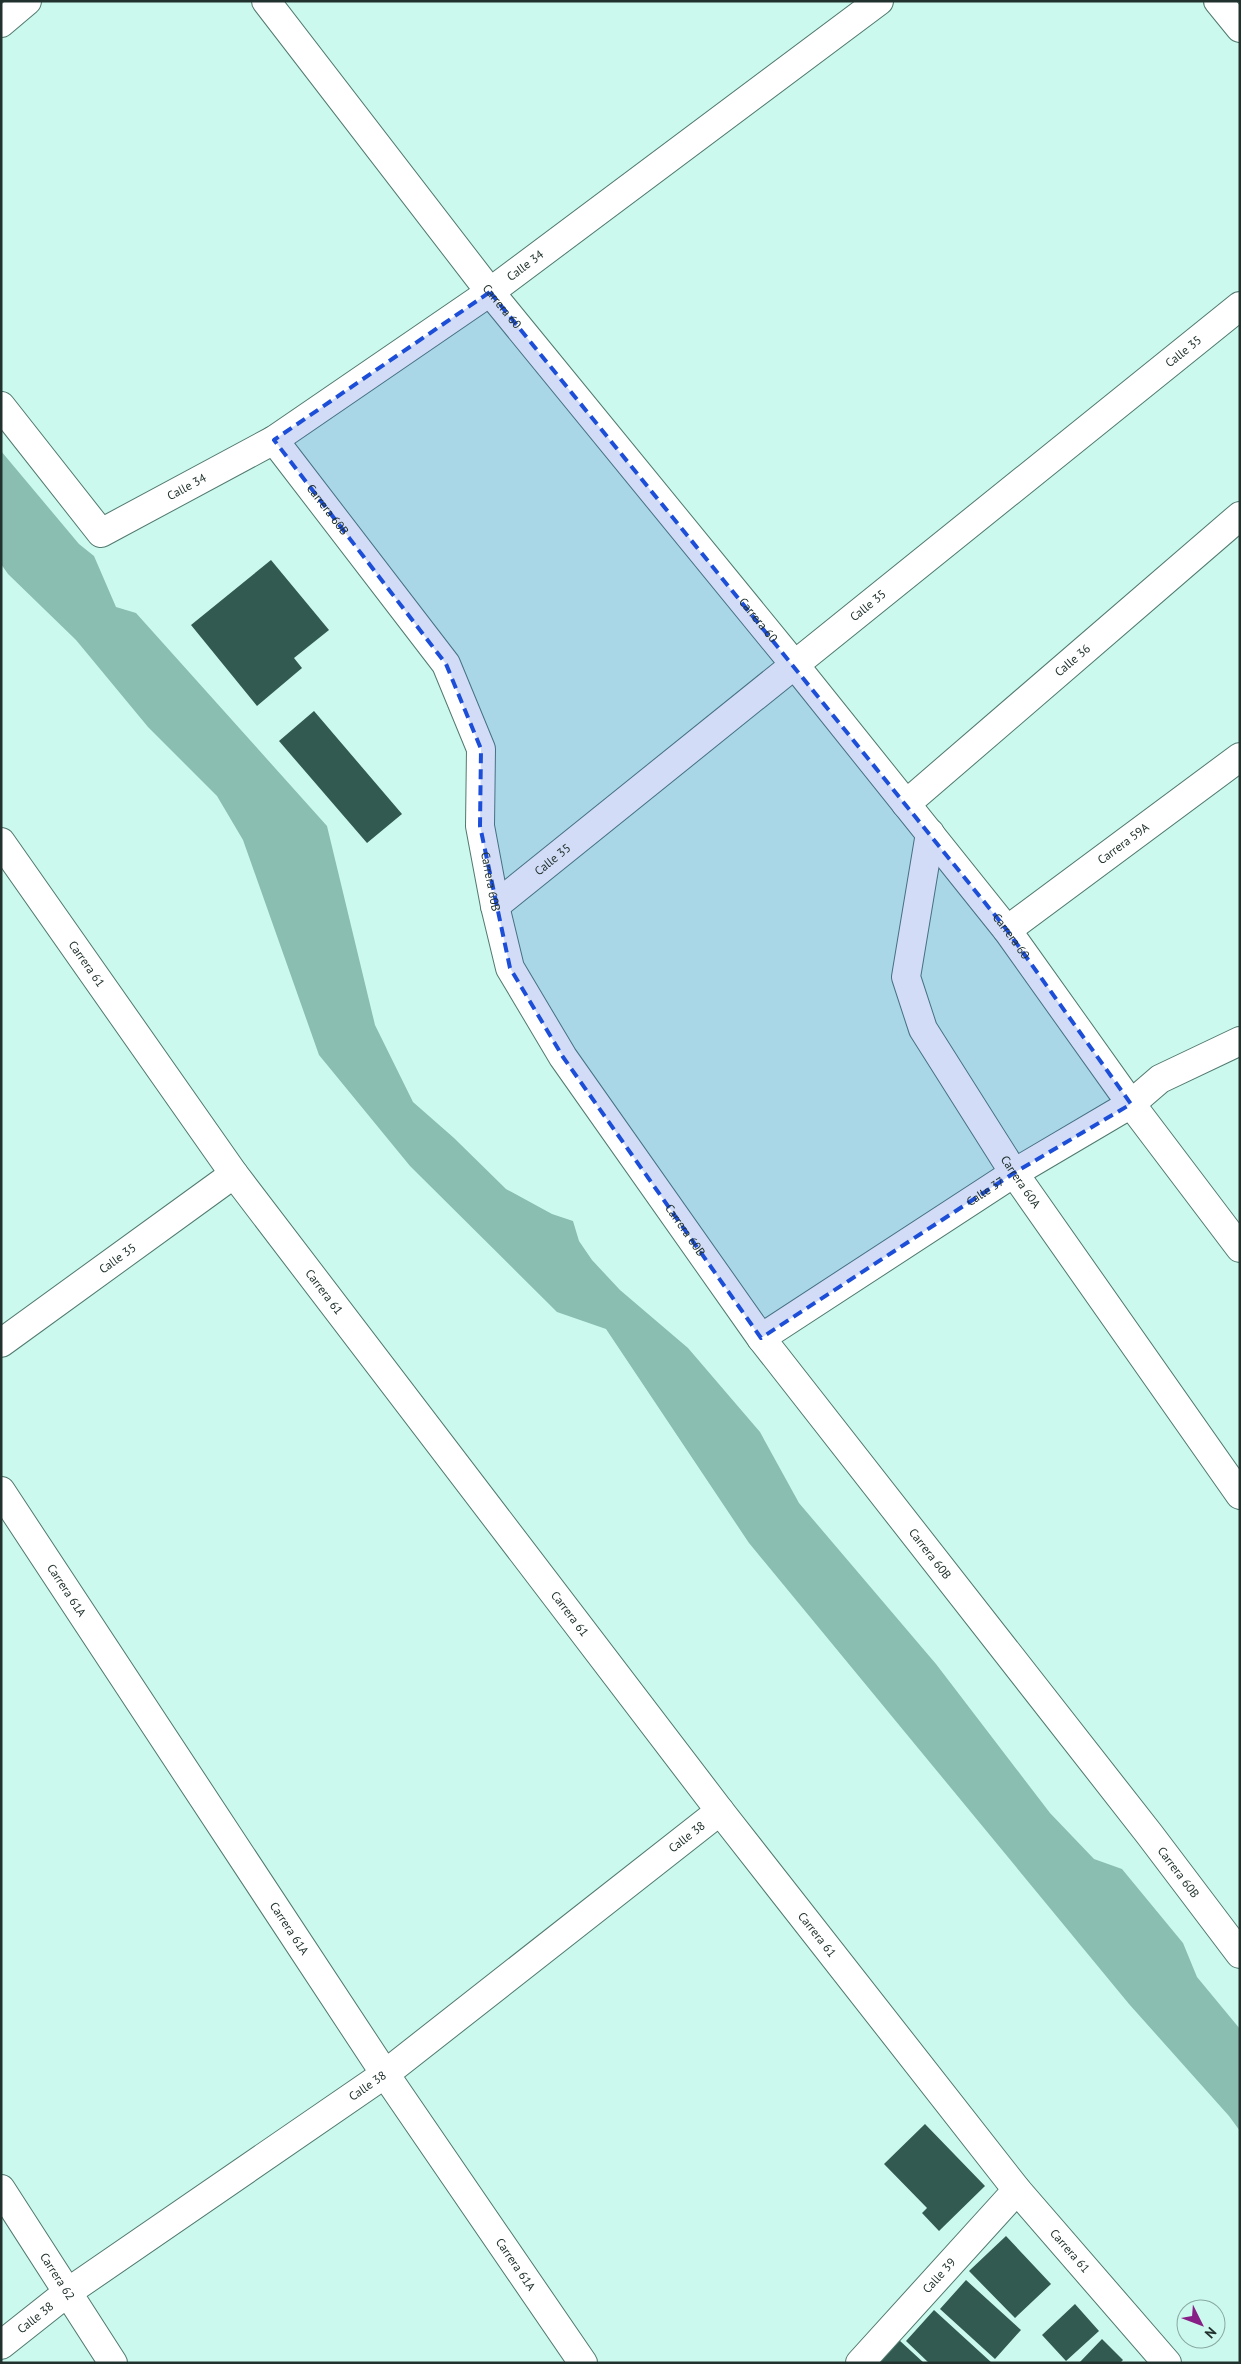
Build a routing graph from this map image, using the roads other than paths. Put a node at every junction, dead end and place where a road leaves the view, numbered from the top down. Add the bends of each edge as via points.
1 (27, 1) edge
2 (266, 1) edge
3 (879, 1) edge
4 (1218, 1) edge
5 (1, 23) edge
6 (1240, 28) edge
7 (490, 292) junction
8 (1240, 306) edge
9 (1, 406) edge
10 (274, 440) junction
11 (1240, 516) edge
12 (794, 664) junction
13 (1240, 757) edge
14 (906, 804) junction
15 (930, 833) junction
16 (1, 842) edge
17 (495, 906) junction
18 (1007, 930) junction
19 (1240, 1041) edge
20 (1131, 1104) junction
21 (1014, 1173) junction
22 (234, 1174) junction
23 (1240, 1248) edge
24 (761, 1338) junction
25 (1, 1343) edge
26 (1, 1491) edge
27 (1240, 1495) edge
28 (720, 1811) junction
29 (1240, 1954) edge
30 (385, 2074) junction
31 (1, 2189) edge
32 (1017, 2190) junction
33 (68, 2292) junction
34 (1, 2345) edge
35 (113, 2363) edge
36 (583, 2363) edge
37 (860, 2363) edge
38 (1167, 2363) edge

1 - 5 street
2 - 7 street, Carrera 60
3 - 7 street, Calle 34
4 - 6 street
7 - 10 street, Calle 34
7 - 12 street, Carrera 60
8 - 12 street, Calle 35
9 - 10 street, Calle 34 via 101,533
10 - 17 street, Carrera 60B via 446,664 481,749 480,826
11 - 14 street, Calle 36
12 - 14 street, Carrera 60
12 - 17 street, Calle 35
13 - 18 street, Carrera 59A
14 - 15 street, Carrera 60
15 - 18 street, Carrera 60
15 - 21 street, Carrera 60A via 906,977 923,1029
16 - 22 street, Carrera 61
17 - 24 street, Carrera 60B via 510,968 563,1057
18 - 20 street, Carrera 60
19 - 20 street, Calle 37 via 1160,1079
20 - 21 street, Calle 37
20 - 23 street, Carrera 60
21 - 24 street, Calle 37
21 - 27 street, Carrera 60A
22 - 25 street, Calle 35
22 - 28 street, Carrera 61
24 - 29 street, Carrera 60B
26 - 30 street, Carrera 61A
28 - 30 street, Calle 38
28 - 32 street, Carrera 61
30 - 33 street, Calle 38
30 - 36 street, Carrera 61A
31 - 33 street, Carrera 62
32 - 37 street, Calle 39
32 - 38 street, Carrera 61
33 - 34 street, Calle 38
33 - 35 street, Carrera 62

